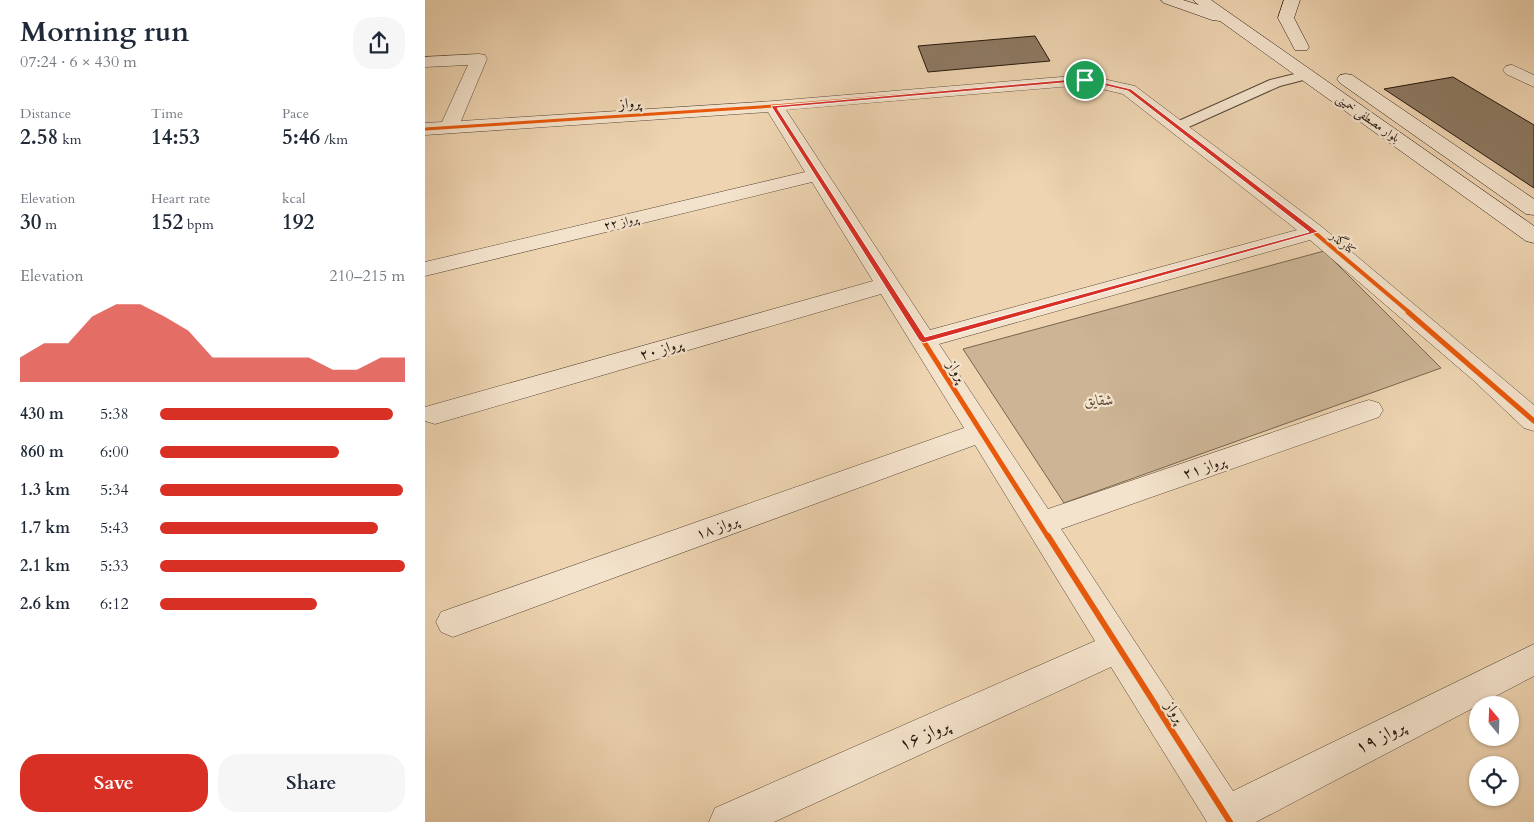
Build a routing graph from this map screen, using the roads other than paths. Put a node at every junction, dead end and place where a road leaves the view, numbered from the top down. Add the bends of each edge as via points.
1 (1169, 0) edge
2 (1201, 0) edge
3 (1292, 0) edge
4 (1235, 24) junction
5 (1270, 26) dead end
6 (1301, 48) junction
7 (1317, 59) dead end
8 (425, 62) edge
9 (1333, 70) dead end
10 (1512, 70) dead end
11 (1307, 75) junction
12 (1534, 82) edge
13 (774, 106) junction
14 (1177, 127) junction
15 (433, 130) edge
16 (817, 175) junction
17 (1534, 208) edge
18 (1314, 232) junction
19 (1534, 236) edge
20 (425, 269) edge
21 (887, 284) junction
22 (923, 340) junction
23 (1369, 410) dead end
24 (435, 414) dead end
25 (1534, 421) edge
26 (982, 432) junction
27 (1040, 524) junction
28 (453, 622) dead end
29 (1119, 648) junction
30 (1534, 659) edge
31 (1228, 819) edge
32 (729, 822) edge

1 - 4 street
2 - 4 street, بلوار مصطفی خمینی
3 - 6 street via 1286,18
4 - 11 street, بلوار مصطفی خمینی
5 - 6 street
6 - 7 street
8 - 15 street via 479,59
9 - 17 street, بلوار مصطفی خمینی
10 - 12 street
11 - 14 lane via 1275,83
11 - 19 street, بلوار مصطفی خمینی
13 - 14 street, کنارگذر via 1085,80 1129,90
13 - 15 street, پرواز
13 - 16 street, پرواز
14 - 18 street, کنارگذر
16 - 20 street, پرواز ۲۲
16 - 21 street, پرواز
18 - 22 street
18 - 25 street, کنارگذر
21 - 22 street, پرواز
21 - 24 street, پرواز ۲۰
22 - 26 street, پرواز
23 - 27 street, پرواز ۲۱
26 - 27 street, پرواز
26 - 28 street, پرواز ۱۸
27 - 29 street, پرواز
29 - 31 street, پرواز
29 - 32 street, پرواز ۱۶
30 - 31 street, پرواز ۱۹

